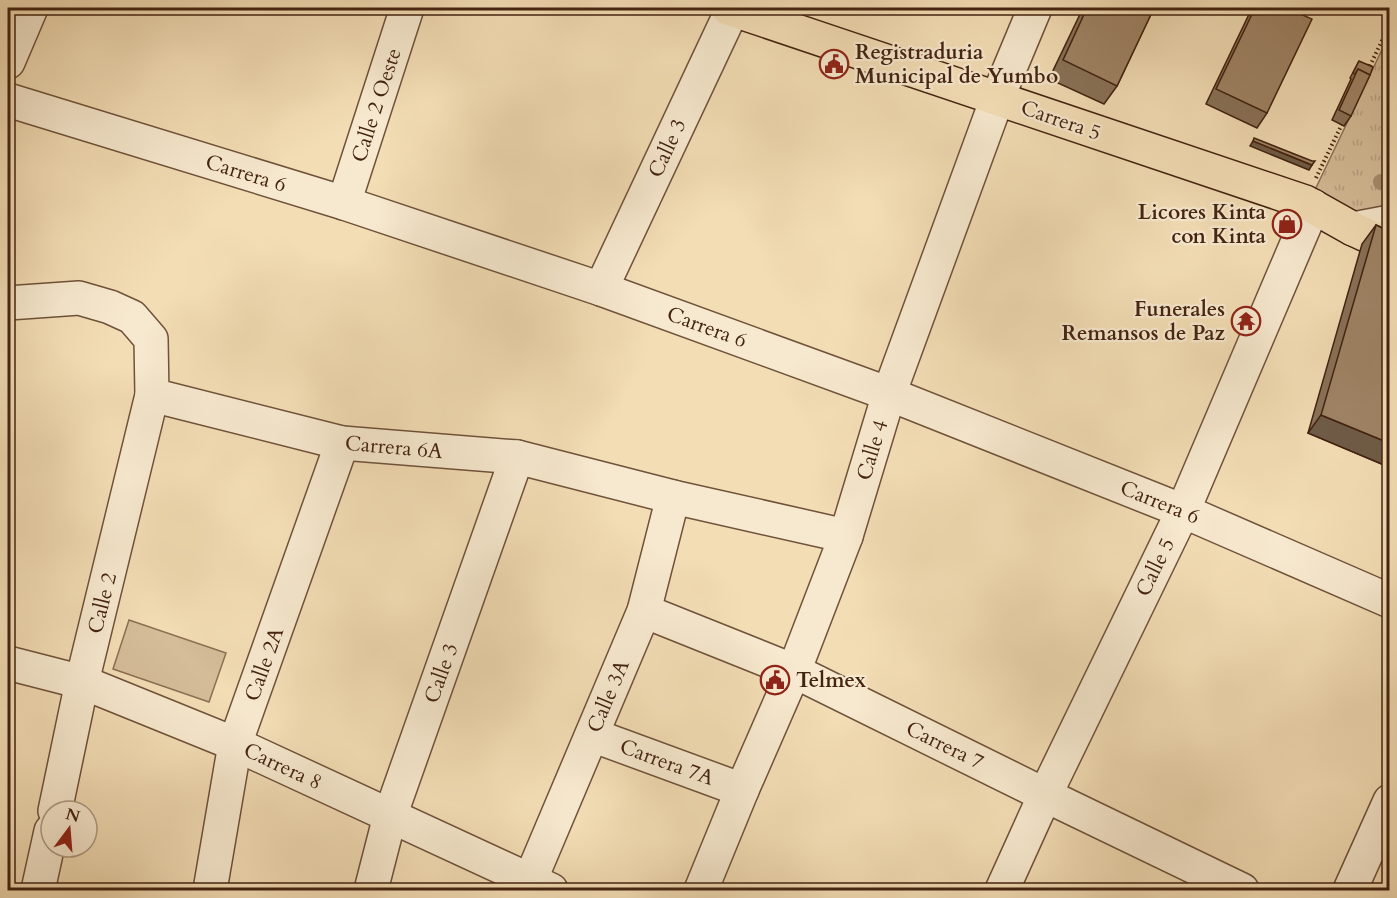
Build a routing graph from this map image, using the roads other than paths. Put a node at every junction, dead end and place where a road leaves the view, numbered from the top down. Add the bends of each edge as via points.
1 (31, 8) edge
2 (407, 8) edge
3 (731, 8) edge
4 (1035, 8) edge
5 (8, 62) edge
6 (8, 99) edge
7 (997, 99) junction
8 (344, 203) junction
9 (1309, 204) junction
10 (1389, 222) edge
11 (1353, 229) junction
12 (1389, 246) edge
13 (601, 289) junction
14 (8, 303) edge
15 (889, 394) junction
16 (152, 395) junction
17 (342, 444) junction
18 (517, 457) junction
19 (673, 497) junction
20 (1182, 510) junction
21 (846, 536) junction
22 (1389, 601) edge
23 (644, 611) junction
24 (8, 663) edge
25 (794, 670) junction
26 (82, 682) junction
27 (592, 735) junction
28 (235, 744) junction
29 (742, 790) junction
30 (1045, 795) junction
31 (58, 799) edge
32 (1389, 801) edge
33 (390, 816) junction
34 (45, 859) edge
35 (536, 887) edge
36 (38, 891) edge
37 (210, 891) edge
38 (371, 891) edge
39 (702, 891) edge
40 (1002, 891) edge
41 (1242, 891) edge
42 (1350, 891) edge

1 - 5 street
2 - 8 street, Calle 2 Oeste
3 - 7 main road, Carrera 5
3 - 13 street, Calle 3
4 - 7 street, Calle 4
6 - 8 street, Carrera 6
7 - 9 main road, Carrera 5
7 - 15 street, Calle 4
8 - 13 street, Carrera 6
9 - 11 main road, Carrera 5
9 - 20 street, Calle 5
10 - 11 street
11 - 12 main road, Carrera 5
13 - 15 street, Carrera 6
14 - 16 street via 79,298 132,317 151,339
15 - 20 street, Carrera 6
15 - 21 street, Calle 4
16 - 17 street, Carrera 6A
16 - 26 street, Calle 2
17 - 18 street, Carrera 6A
17 - 28 street, Calle 2A
18 - 19 street, Carrera 6A
18 - 33 street, Calle 3
19 - 21 street, Carrera 6A
19 - 23 street, Calle 3A
20 - 22 street, Carrera 6
20 - 30 street, Calle 5
21 - 25 street, Calle 4
23 - 25 street, Carrera 7
23 - 27 street, Calle 3A
24 - 26 street, Carrera 8
25 - 29 street, Calle 4
25 - 30 street, Carrera 7
26 - 28 street, Carrera 8
26 - 31 street, Calle 2
27 - 29 street, Carrera 7A
27 - 35 street, Calle 3A
28 - 33 street, Carrera 8
28 - 37 street, Calle 2A
29 - 39 street, Calle 4
30 - 40 street, Calle 5
30 - 41 street, Carrera 7
32 - 42 street
33 - 35 street, Carrera 8
33 - 38 street, Calle 3
34 - 36 street

